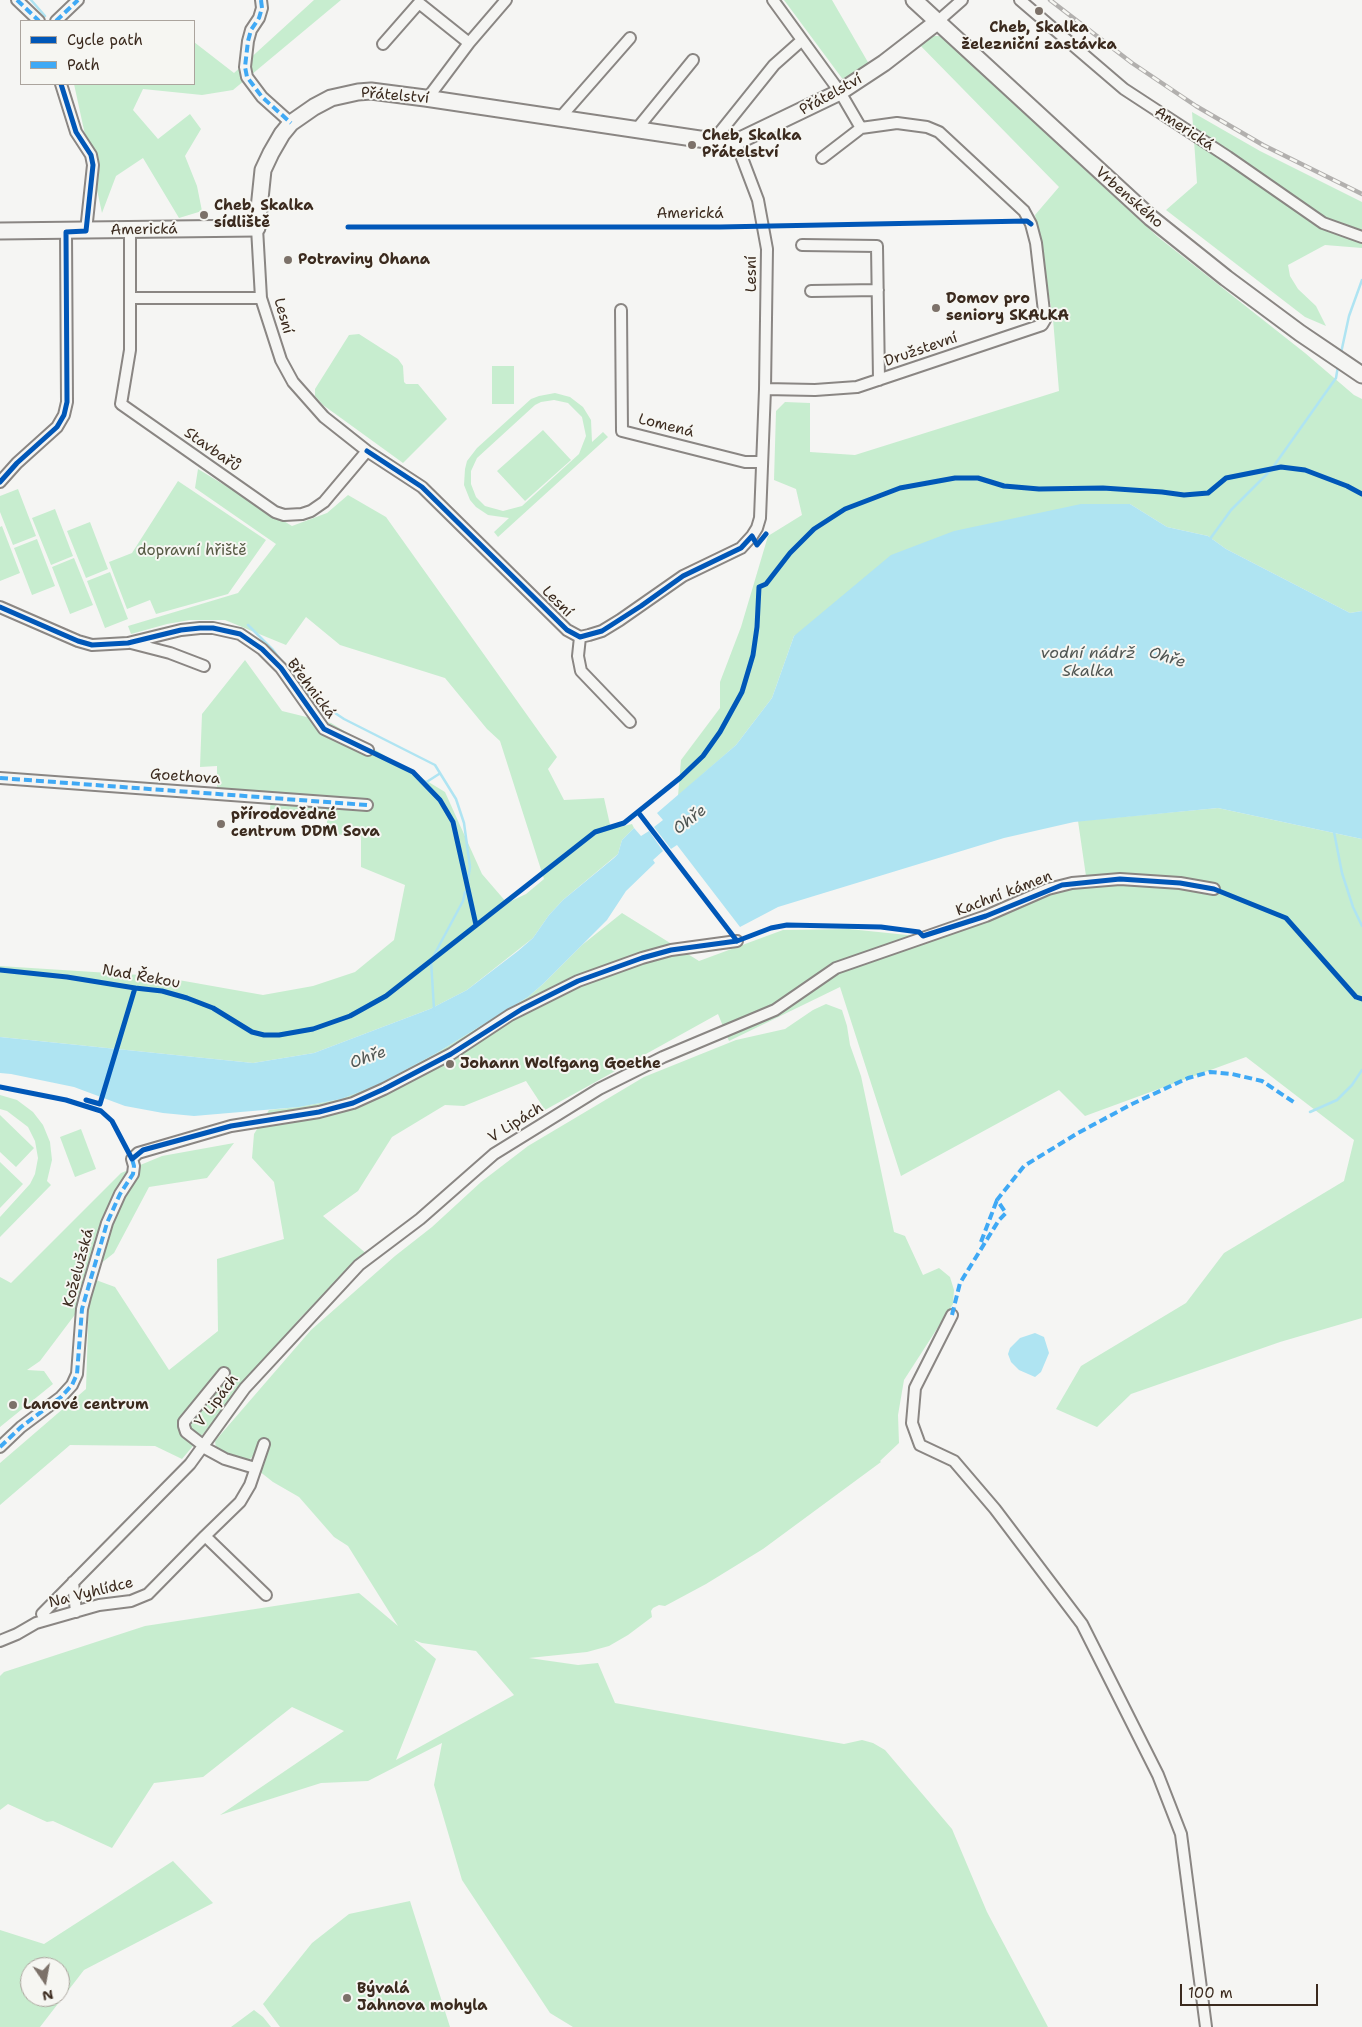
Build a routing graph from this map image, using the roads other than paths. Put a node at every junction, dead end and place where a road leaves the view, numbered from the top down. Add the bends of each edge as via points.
1 (16, 0) edge
2 (78, 0) edge
3 (261, 0) edge
4 (506, 0) edge
5 (773, 0) edge
6 (914, 0) edge
7 (962, 0) edge
8 (1020, 0) edge
9 (38, 20) edge
10 (57, 20) edge
11 (937, 22) junction
12 (630, 38) dead end
13 (801, 41) junction
14 (470, 43) junction
15 (383, 44) dead end
16 (693, 60) dead end
17 (61, 85) edge
18 (840, 92) junction
19 (427, 98) junction
20 (559, 119) junction
21 (291, 123) junction
22 (861, 128) junction
23 (636, 130) junction
24 (713, 141) junction
25 (736, 142) junction
26 (822, 158) dead end
27 (258, 228) junction
28 (130, 230) junction
29 (0, 231) edge
30 (86, 231) junction
31 (66, 232) junction
32 (1362, 237) edge
33 (802, 245) dead end
34 (878, 290) junction
35 (811, 291) dead end
36 (130, 298) junction
37 (261, 298) junction
38 (621, 310) dead end
39 (1362, 374) edge
40 (878, 380) junction
41 (765, 389) junction
42 (367, 451) junction
43 (762, 462) junction
44 (0, 482) edge
45 (0, 607) edge
46 (580, 637) junction
47 (128, 642) junction
48 (204, 666) dead end
49 (630, 722) dead end
50 (368, 750) dead end
51 (0, 778) edge
52 (367, 805) dead end
53 (1214, 889) dead end
54 (923, 936) joint
55 (737, 941) dead end
56 (952, 1315) dead end
57 (224, 1373) dead end
58 (264, 1444) dead end
59 (0, 1447) edge
60 (203, 1447) junction
61 (256, 1468) junction
62 (205, 1536) junction
63 (73, 1582) junction
64 (266, 1595) dead end
65 (76, 1612) junction
66 (42, 1614) dead end
67 (0, 1641) edge
68 (1206, 2027) edge

1 - 9 street
2 - 10 street
3 - 21 street via 259,18 248,41 247,77 262,97
4 - 14 street
5 - 13 street
6 - 11 street, Vrbenského
7 - 11 street
8 - 32 street, Americká via 1124,89 1323,223
11 - 18 street, Přátelství
11 - 39 street, Vrbenského via 1152,218 1233,284
12 - 20 street
13 - 18 street
13 - 24 street via 774,65
14 - 15 street via 419,3
14 - 19 street
16 - 23 street
17 - 30 street via 76,132 91,155 93,166
18 - 22 street
18 - 25 street, Přátelství
19 - 20 street, Přátelství
19 - 21 street, Přátelství via 358,92 322,102
20 - 23 street, Přátelství
21 - 27 street, Přátelství via 263,170
22 - 26 street, Družstevní
22 - 40 street, Družstevní via 897,123 939,132 1024,211 1036,243 1045,313 1042,324
23 - 24 street, Přátelství
24 - 25 street, Přátelství
25 - 41 street, Lesní via 758,200 766,237
27 - 28 street, Americká
27 - 37 street, Lesní
28 - 30 street, Americká
28 - 36 street, Stavbařů
29 - 31 street, Americká
30 - 31 street, Americká
31 - 44 street via 67,402 64,415 57,427
33 - 34 street via 878,246
34 - 35 street
34 - 40 street
36 - 37 street
36 - 42 street, Stavbařů via 130,350 120,404 275,512 302,514 324,502
37 - 42 street, Lesní via 281,360 294,382 324,417
38 - 43 street, Lomená via 622,431 745,462
40 - 41 street, Družstevní via 857,387
41 - 43 street, Lesní
42 - 46 street, Lesní via 422,487 567,630
43 - 46 street, Lesní via 760,518 752,536 741,548 683,576 602,631
45 - 47 street, Břehnická via 92,645
46 - 49 street, Lesní via 578,656 581,671
47 - 48 street, Břehnická
47 - 50 street, Břehnická via 200,628 240,634 281,668 324,729
51 - 52 street, Goethova
53 - 54 street, Kachní kámen via 1120,879 1067,884 986,916
54 - 60 street, V Lipách via 836,968 775,1010 623,1077 494,1154 420,1219 359,1265 245,1388
55 - 59 street, Koželužská via 671,950 578,981 522,1009 451,1054 353,1102 319,1112 231,1126 143,1150 132,1159 132,1174 107,1224 82,1309 77,1374 72,1385
56 - 68 street via 915,1388 912,1423 920,1444 954,1461 995,1509 1082,1624 1158,1775 1181,1834
57 - 60 street, V Lipách via 184,1422 186,1432
58 - 61 street, Na Vyhlídce
60 - 61 street via 226,1459
60 - 63 street, V Lipách
61 - 62 street, Na Vyhlídce via 240,1502
62 - 64 street
62 - 65 street, Na Vyhlídce via 148,1594 131,1601
63 - 65 street
63 - 66 street, V Lipách
65 - 67 street, Na Vyhlídce via 36,1623

